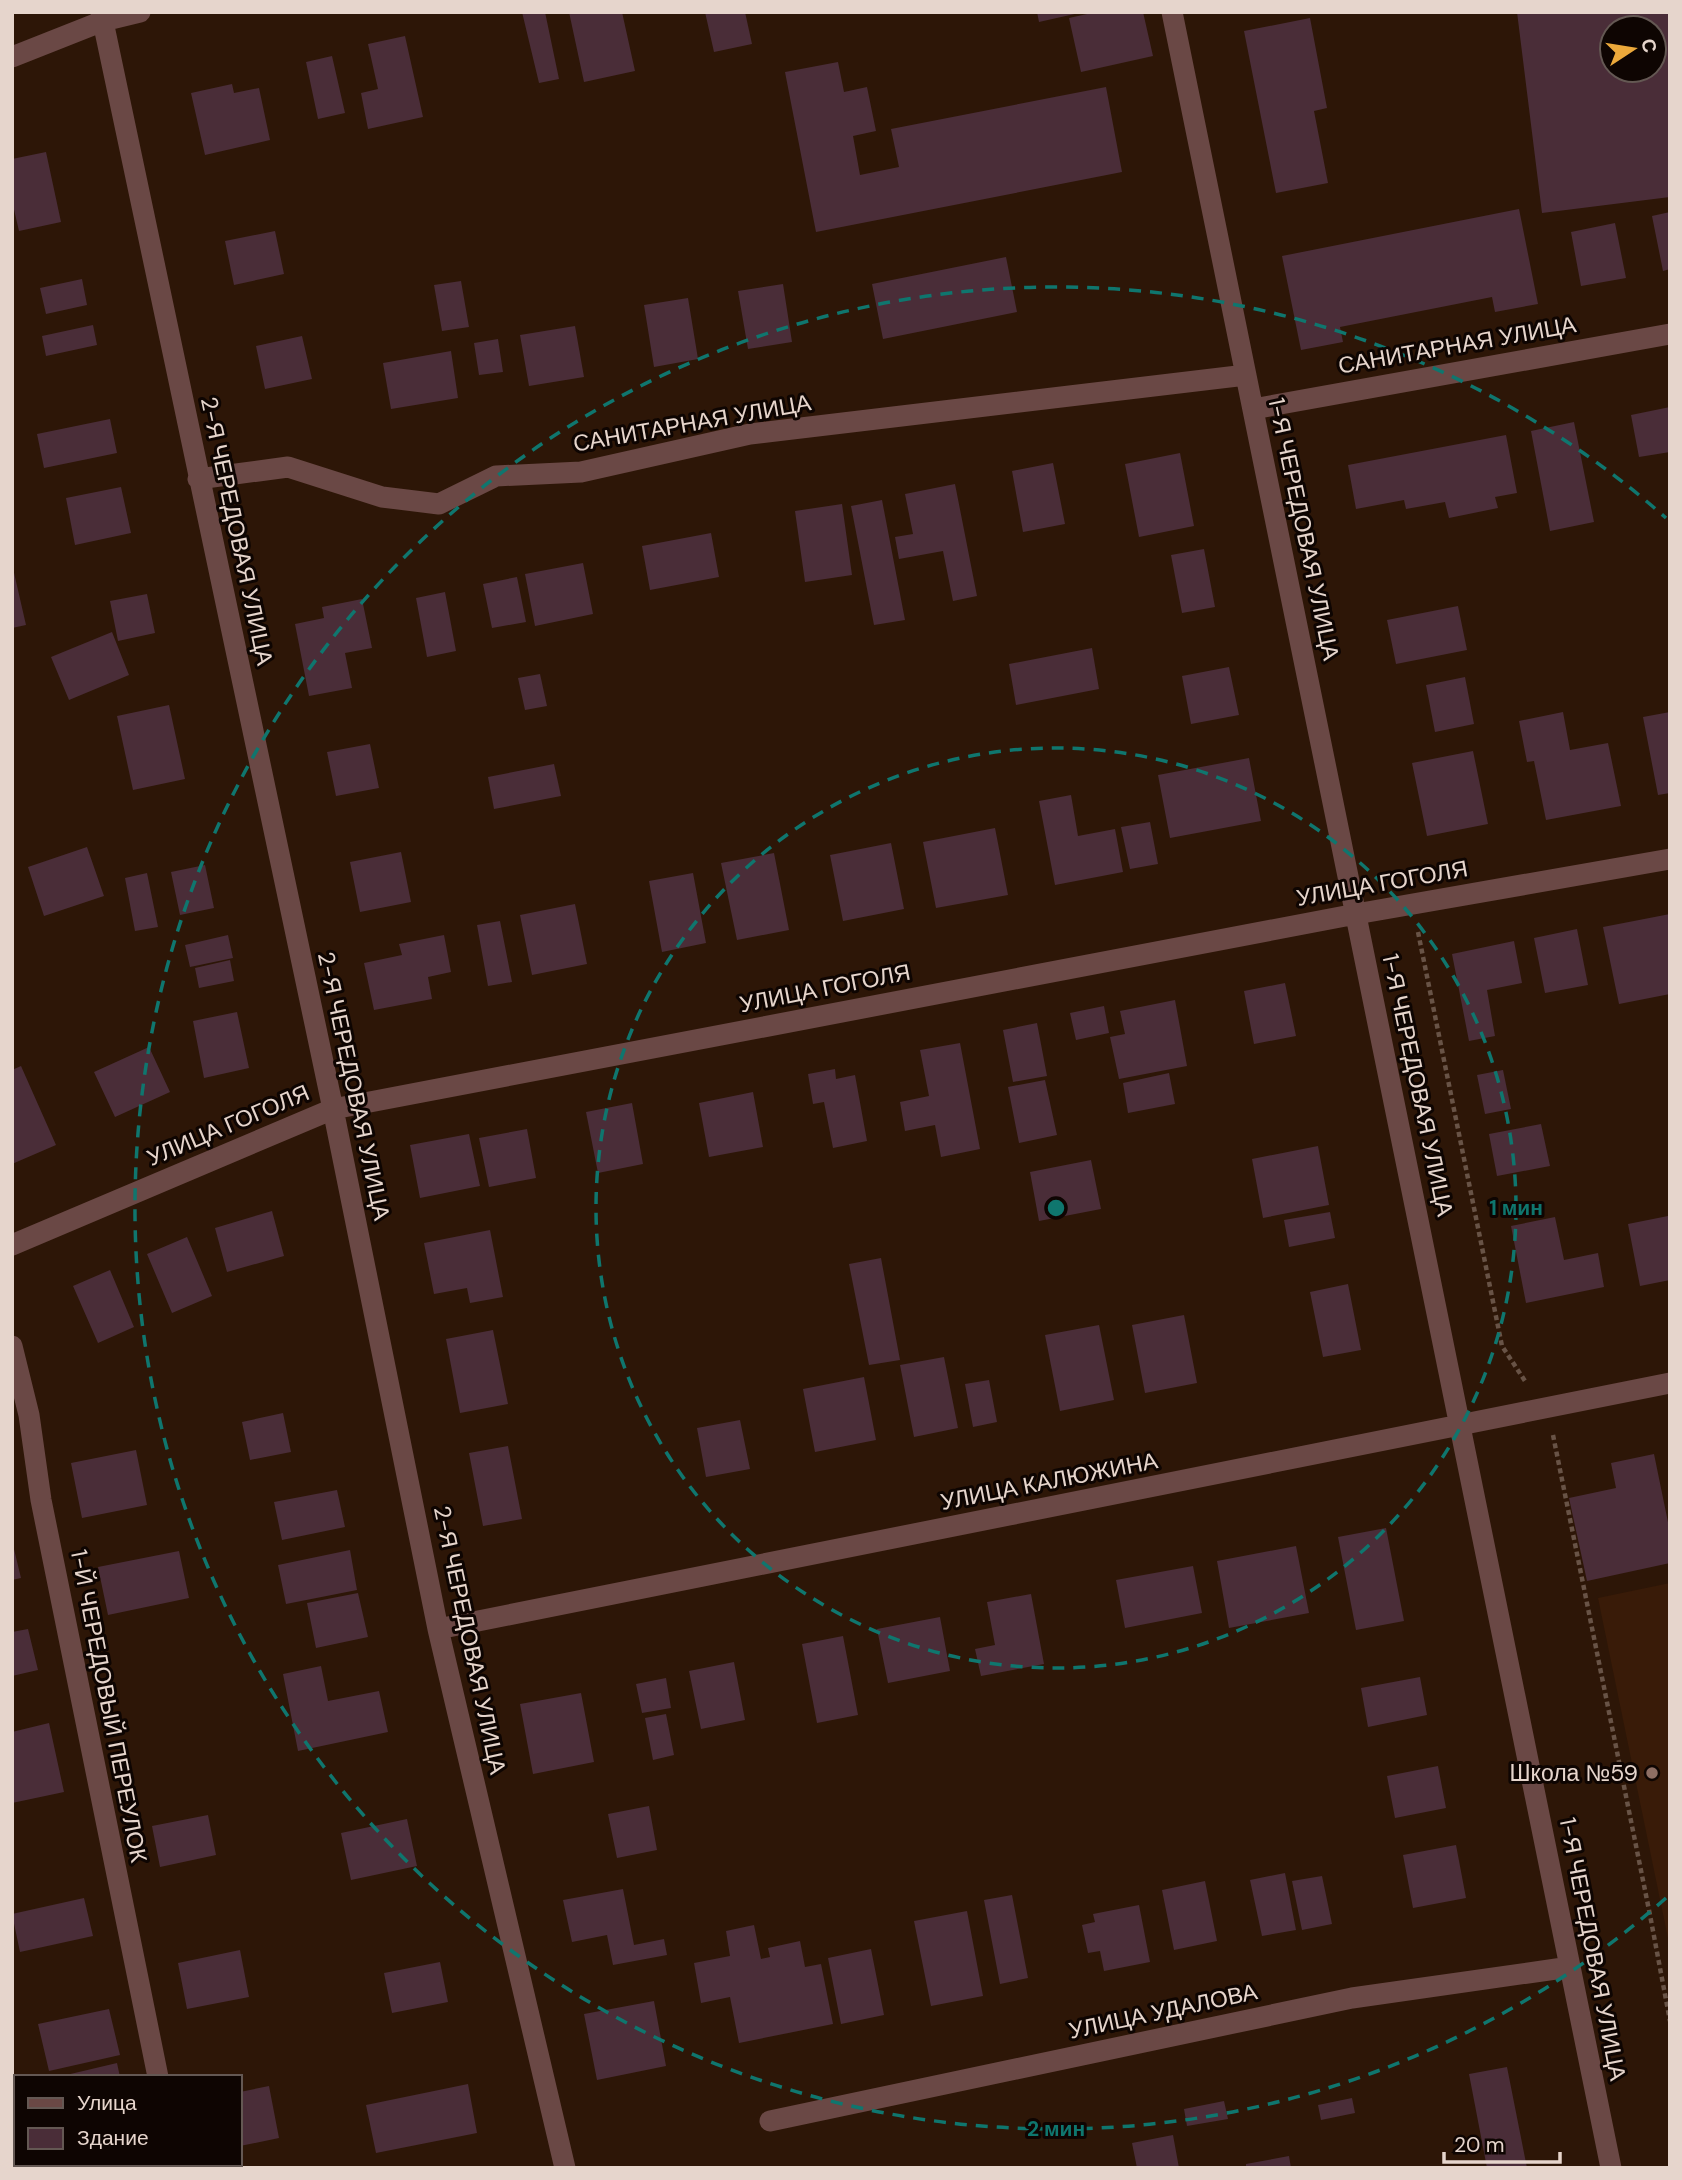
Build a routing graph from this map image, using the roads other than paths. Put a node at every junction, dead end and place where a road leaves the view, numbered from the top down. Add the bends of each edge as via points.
1 (140, 12) edge
2 (1172, 12) edge
3 (102, 17) edge
4 (12, 57) edge
5 (1670, 334) edge
6 (1246, 375) junction
7 (1253, 409) junction
8 (198, 479) junction
9 (1670, 859) edge
10 (1356, 914) junction
11 (333, 1109) junction
12 (12, 1245) edge
13 (12, 1346) edge
14 (1670, 1383) edge
15 (1460, 1426) junction
16 (438, 1629) junction
17 (1570, 1967) junction
18 (158, 2075) edge
19 (770, 2121) dead end
20 (565, 2168) edge
21 (1611, 2168) edge

1 - 3 street
2 - 6 street, 1-Я ЧЕРЕДОВАЯ УЛИЦА
3 - 4 street
3 - 8 street, 2-Я ЧЕРЕДОВАЯ УЛИЦА
5 - 7 street, САНИТАРНАЯ УЛИЦА
6 - 7 street, 1-Я ЧЕРЕДОВАЯ УЛИЦА
6 - 8 street, САНИТАРНАЯ УЛИЦА via 750,434 581,472 496,476 439,504 382,497 288,467
7 - 10 street, 1-Я ЧЕРЕДОВАЯ УЛИЦА
8 - 11 street, 2-Я ЧЕРЕДОВАЯ УЛИЦА
9 - 10 street, УЛИЦА ГОГОЛЯ
10 - 11 street, УЛИЦА ГОГОЛЯ
10 - 15 street, 1-Я ЧЕРЕДОВАЯ УЛИЦА
11 - 12 street, УЛИЦА ГОГОЛЯ
11 - 16 street, 2-Я ЧЕРЕДОВАЯ УЛИЦА
13 - 18 street, 1-Й ЧЕРЕДОВЫЙ ПЕРЕУЛОК
14 - 15 street, УЛИЦА КАЛЮЖИНА
15 - 16 street, УЛИЦА КАЛЮЖИНА
15 - 17 street, 1-Я ЧЕРЕДОВАЯ УЛИЦА
16 - 20 street, 2-Я ЧЕРЕДОВАЯ УЛИЦА
17 - 19 street, УЛИЦА УДАЛОВА via 1352,1998
17 - 21 street, 1-Я ЧЕРЕДОВАЯ УЛИЦА

